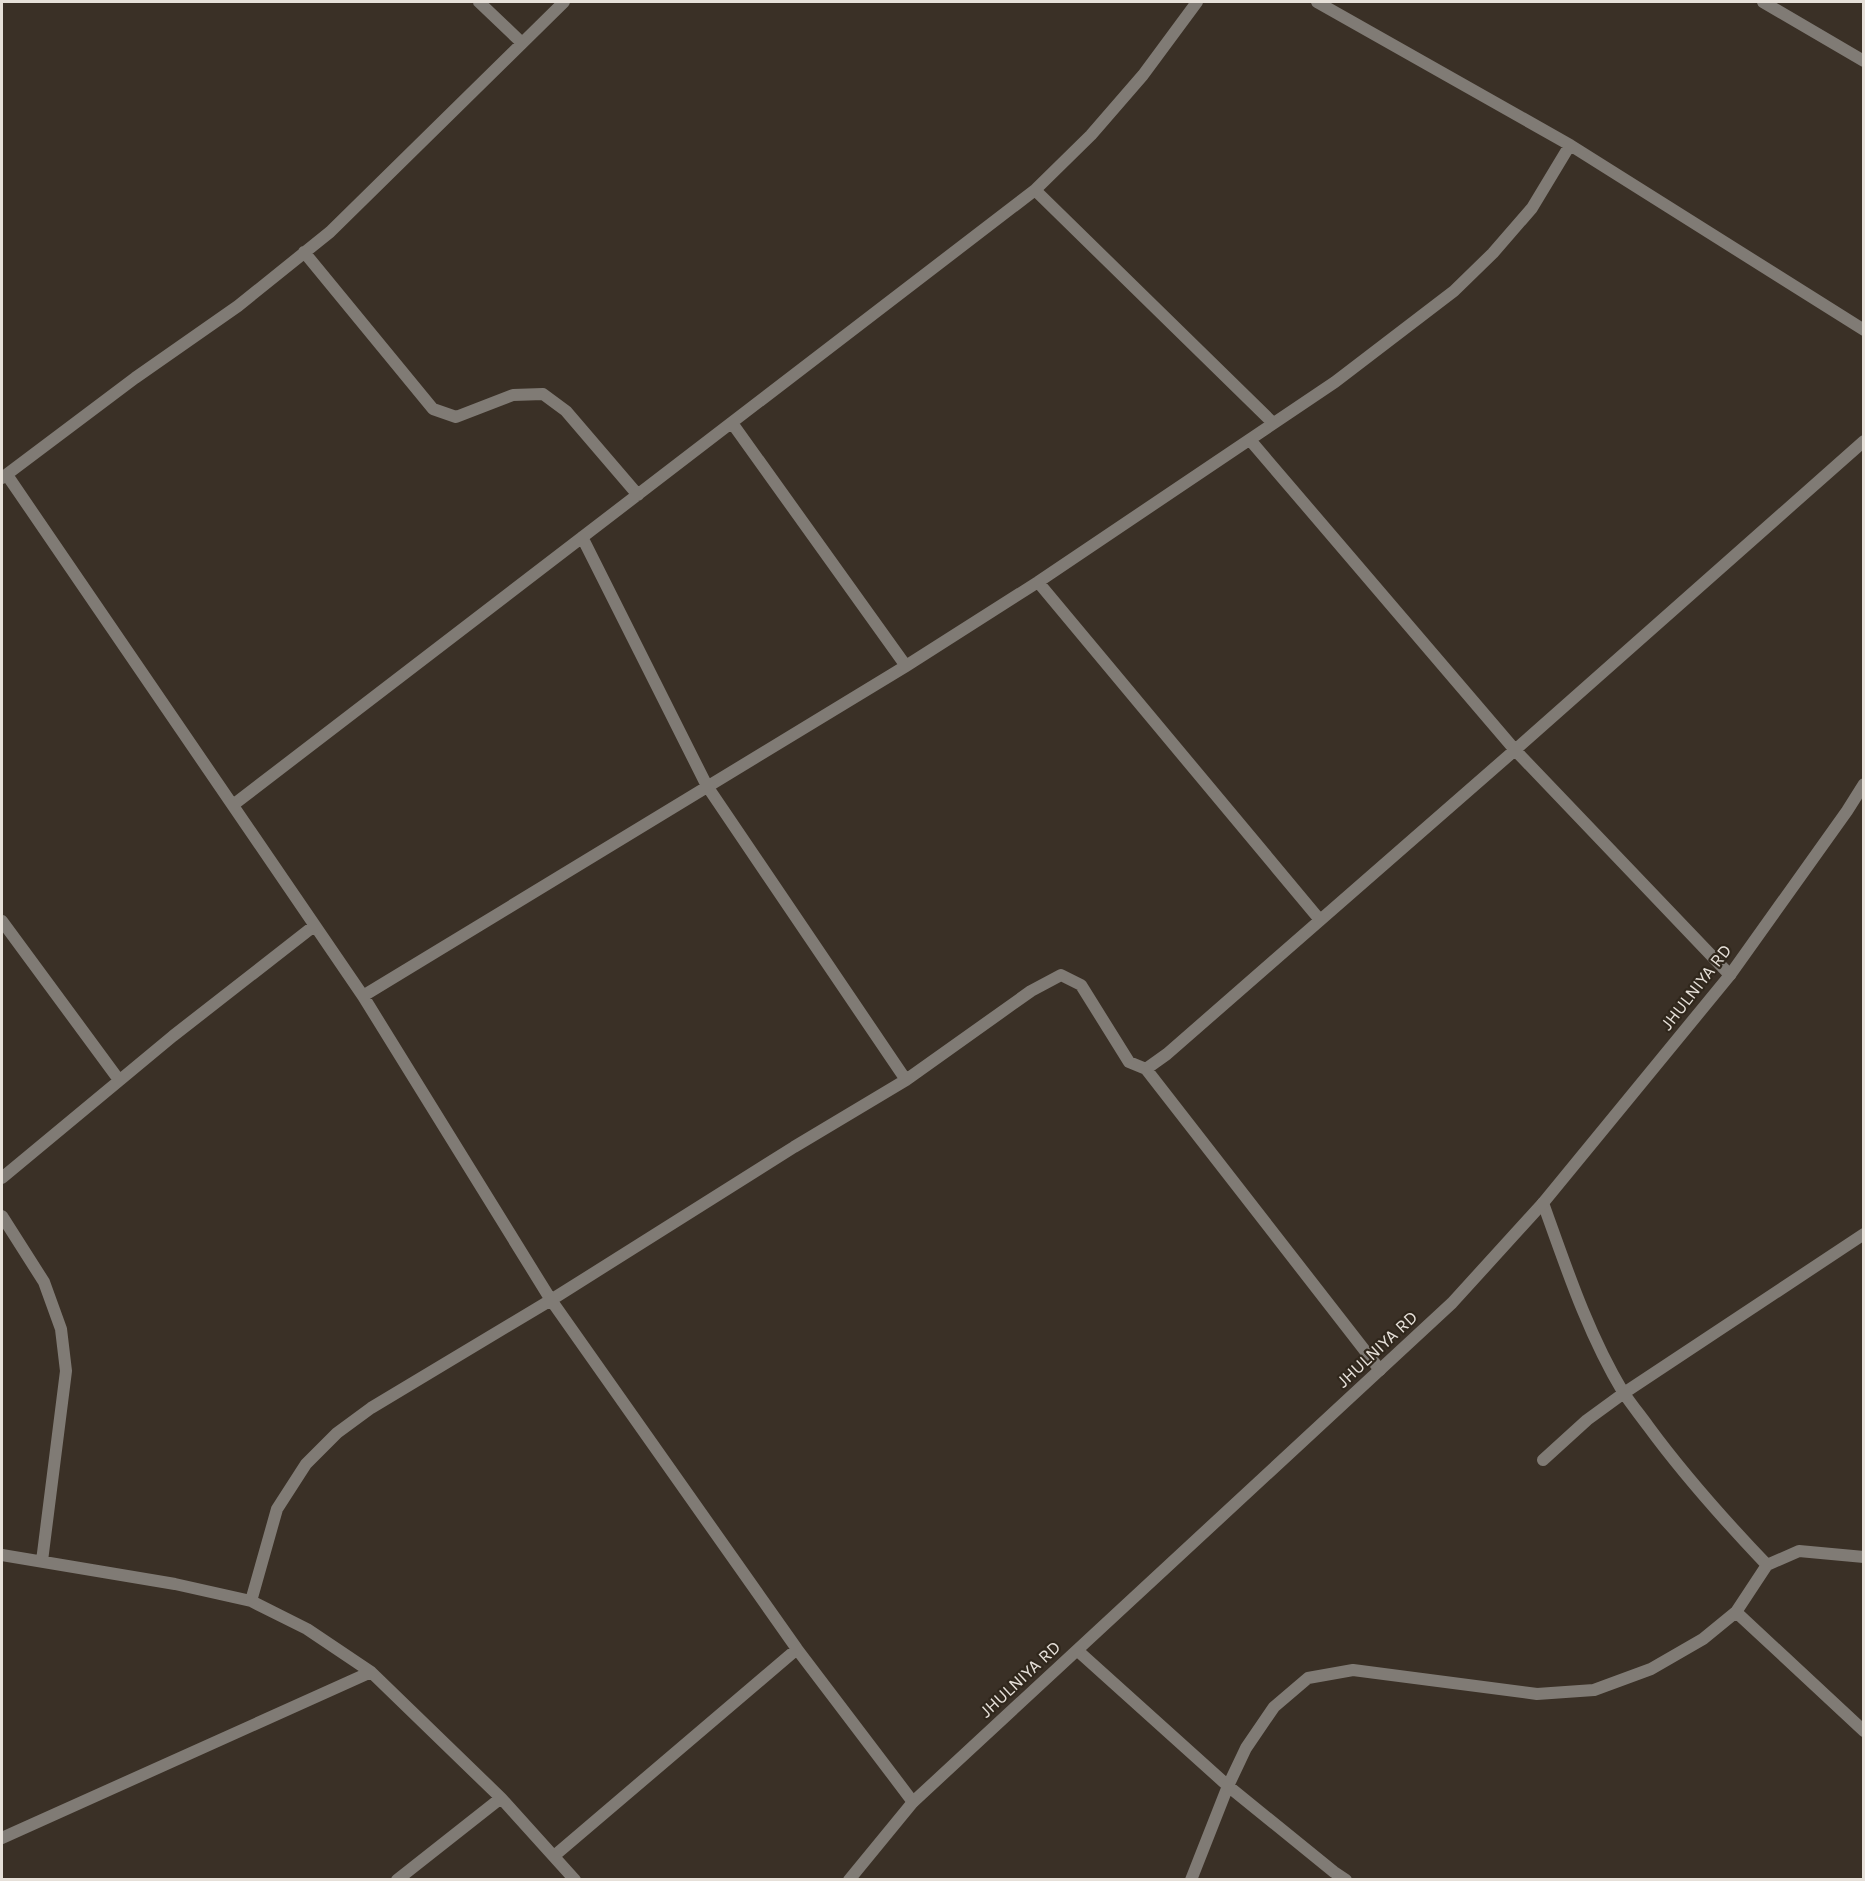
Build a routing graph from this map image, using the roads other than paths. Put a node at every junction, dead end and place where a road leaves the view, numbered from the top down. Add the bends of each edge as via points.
1 (479, 2) edge
2 (564, 2) edge
3 (1197, 2) edge
4 (1317, 2) edge
5 (1763, 2) edge
6 (522, 43) junction
7 (1863, 61) edge
8 (1570, 145) junction
9 (1035, 190) junction
10 (304, 252) junction
11 (1863, 330) edge
12 (732, 423) junction
13 (1273, 423) junction
14 (1250, 440) junction
15 (1863, 441) edge
16 (4, 477) edge
17 (638, 495) junction
18 (582, 537) junction
19 (1038, 582) junction
20 (906, 666) junction
21 (1515, 750) junction
22 (1863, 784) edge
23 (707, 786) junction
24 (233, 805) junction
25 (1320, 920) junction
26 (2, 921) edge
27 (314, 926) junction
28 (1730, 975) junction
29 (363, 996) junction
30 (1146, 1069) junction
31 (119, 1080) junction
32 (906, 1080) junction
33 (2, 1178) edge
34 (1543, 1203) junction
35 (2, 1216) edge
36 (1863, 1234) edge
37 (551, 1300) junction
38 (1380, 1370) junction
39 (1624, 1393) junction
40 (1543, 1460) dead end
41 (2, 1555) edge
42 (1863, 1557) edge
43 (42, 1561) junction
44 (1767, 1565) junction
45 (251, 1601) junction
46 (1736, 1612) junction
47 (796, 1650) junction
48 (1078, 1650) junction
49 (370, 1672) junction
50 (1863, 1731) edge
51 (1228, 1786) junction
52 (501, 1798) junction
53 (913, 1802) junction
54 (2, 1838) edge
55 (554, 1856) junction
56 (396, 1880) edge
57 (575, 1880) edge
58 (849, 1880) edge
59 (1191, 1880) edge
60 (1346, 1880) edge

1 - 6 street
2 - 6 street
3 - 9 street via 1143,75 1091,135
4 - 8 street
5 - 7 street
6 - 10 street via 330,232
8 - 11 street
8 - 13 street via 1532,208 1454,291 1335,382
9 - 12 street
9 - 13 street
10 - 16 street via 238,306
10 - 17 street via 433,409 456,417 513,395 543,394 566,411
12 - 17 street
12 - 20 street
13 - 14 street
14 - 19 street
14 - 21 street
15 - 21 street
16 - 24 street
17 - 18 street
18 - 23 street
18 - 24 street
19 - 20 street
19 - 25 street
20 - 23 street
21 - 25 street
21 - 28 street
22 - 28 street, JHULNIYA RD
23 - 29 street
23 - 32 street
24 - 27 street
25 - 30 street
26 - 31 street
27 - 29 street
27 - 31 street
28 - 34 street, JHULNIYA RD
29 - 37 street
30 - 32 street via 1129,1062 1081,985 1061,975 1031,991
30 - 38 street
31 - 33 street
32 - 37 street
34 - 38 street, JHULNIYA RD via 1452,1303
34 - 39 street via 1591,1328
35 - 43 street via 44,1282 61,1329 66,1371
36 - 39 street
37 - 45 street via 337,1432 306,1464 277,1509
37 - 47 street
38 - 48 street, JHULNIYA RD
39 - 40 street
39 - 44 street via 1696,1487
41 - 43 street
42 - 44 street via 1799,1551
43 - 45 street
44 - 46 street
45 - 49 street via 307,1629
46 - 50 street
46 - 51 street via 1703,1639 1650,1669 1594,1690 1537,1694 1353,1670 1308,1678 1274,1707 1246,1748
47 - 53 street
47 - 55 street
48 - 51 street
48 - 53 street, JHULNIYA RD
49 - 52 street
49 - 54 street
51 - 59 street
51 - 60 street
52 - 55 street
52 - 56 street
53 - 58 street, JHULNIYA RD
55 - 57 street

